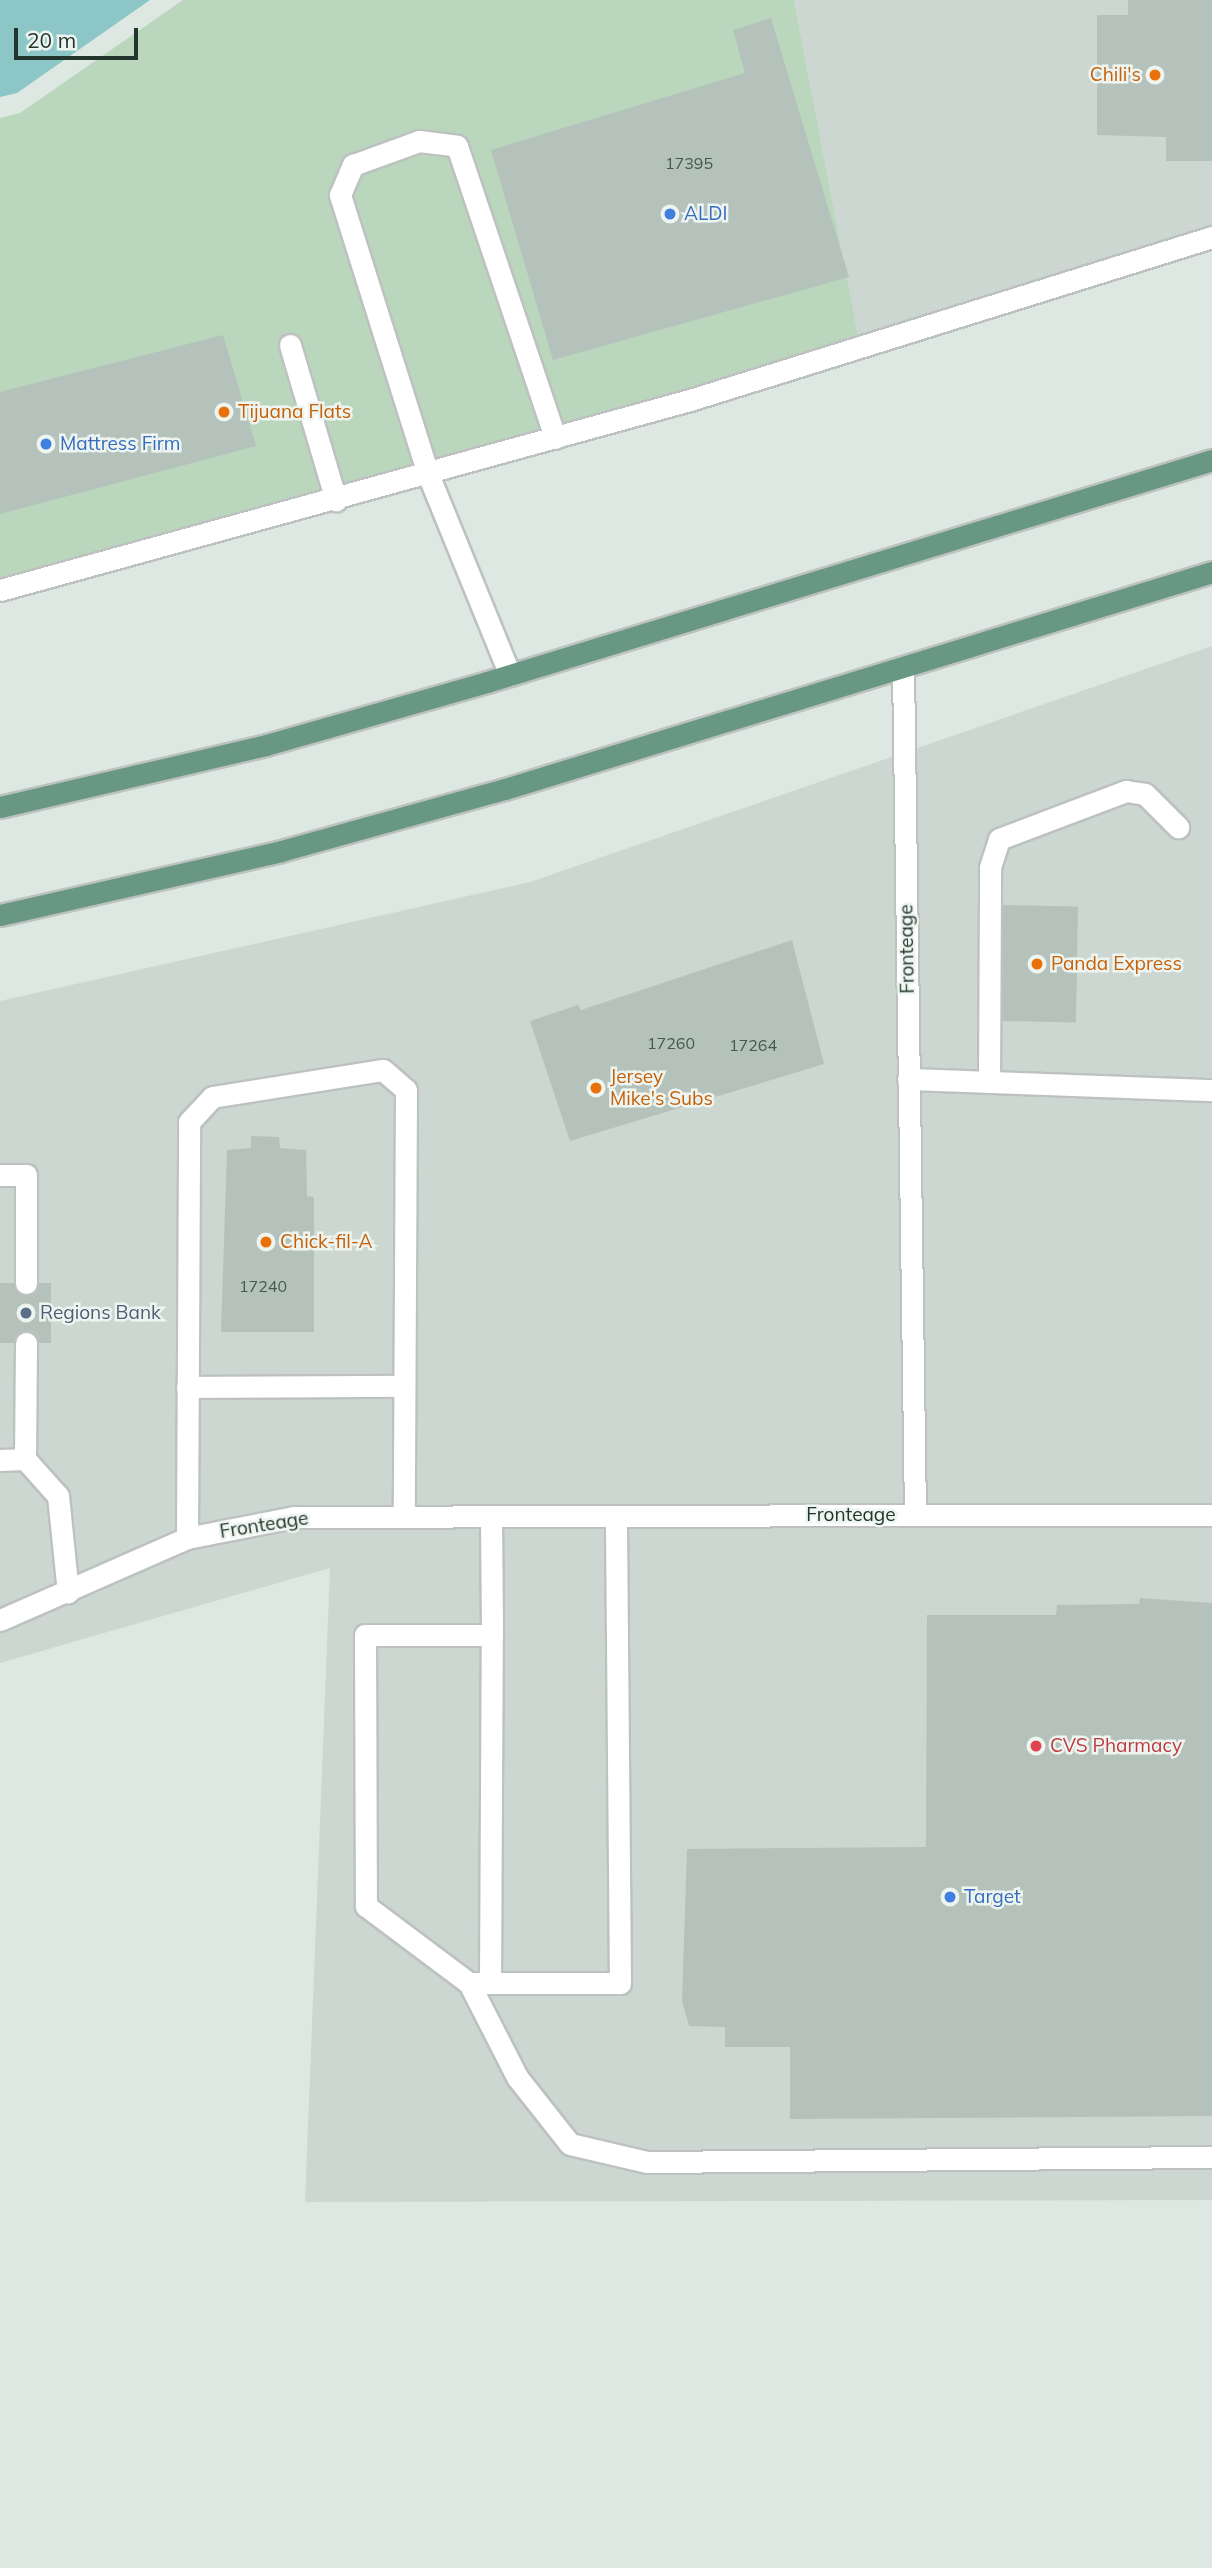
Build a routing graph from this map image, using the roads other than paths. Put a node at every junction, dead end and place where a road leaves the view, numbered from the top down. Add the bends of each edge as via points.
1 (1212, 237) edge
2 (290, 345) dead end
3 (555, 438) junction
4 (1212, 460) edge
5 (428, 474) junction
6 (336, 500) junction
7 (1212, 572) edge
8 (0, 590) edge
9 (903, 667) junction
10 (510, 676) junction
11 (0, 807) edge
12 (1178, 827) dead end
13 (0, 915) edge
14 (908, 1079) junction
15 (989, 1082) junction
16 (1212, 1090) edge
17 (0, 1175) edge
18 (26, 1283) dead end
19 (26, 1343) dead end
20 (404, 1386) junction
21 (187, 1387) junction
22 (0, 1460) edge
23 (25, 1460) junction
24 (915, 1515) junction
25 (1212, 1515) edge
26 (491, 1516) junction
27 (616, 1516) junction
28 (404, 1517) junction
29 (187, 1538) junction
30 (68, 1592) junction
31 (0, 1620) edge
32 (492, 1635) junction
33 (480, 1983) junction
34 (1212, 2157) edge

1 - 3 lane
2 - 6 lane
3 - 5 lane
3 - 5 lane via 457,146 419,141 353,166 340,195
4 - 10 main road
5 - 6 lane
5 - 10 lane
6 - 8 lane
7 - 9 main road
9 - 13 main road via 281,852
9 - 14 lane, Fronteage
10 - 11 main road via 252,749
12 - 15 lane via 1145,793 1126,791 999,839 990,867
14 - 15 lane
14 - 24 lane, Fronteage
15 - 16 lane
17 - 18 lane via 26,1175
19 - 23 lane
20 - 21 lane
20 - 21 lane via 406,1090 383,1070 212,1097 189,1122
20 - 28 lane
21 - 29 lane
22 - 23 lane
23 - 30 lane via 58,1496
24 - 25 lane
24 - 27 lane, Fronteage
26 - 27 lane, Fronteage
26 - 28 lane, Fronteage
26 - 32 lane
27 - 33 lane via 620,1983
28 - 29 lane, Fronteage via 294,1517
29 - 30 lane, Fronteage
30 - 31 lane, Fronteage
32 - 33 lane
32 - 33 lane via 365,1635 366,1906
33 - 34 lane via 517,2077 570,2144 634,2159

